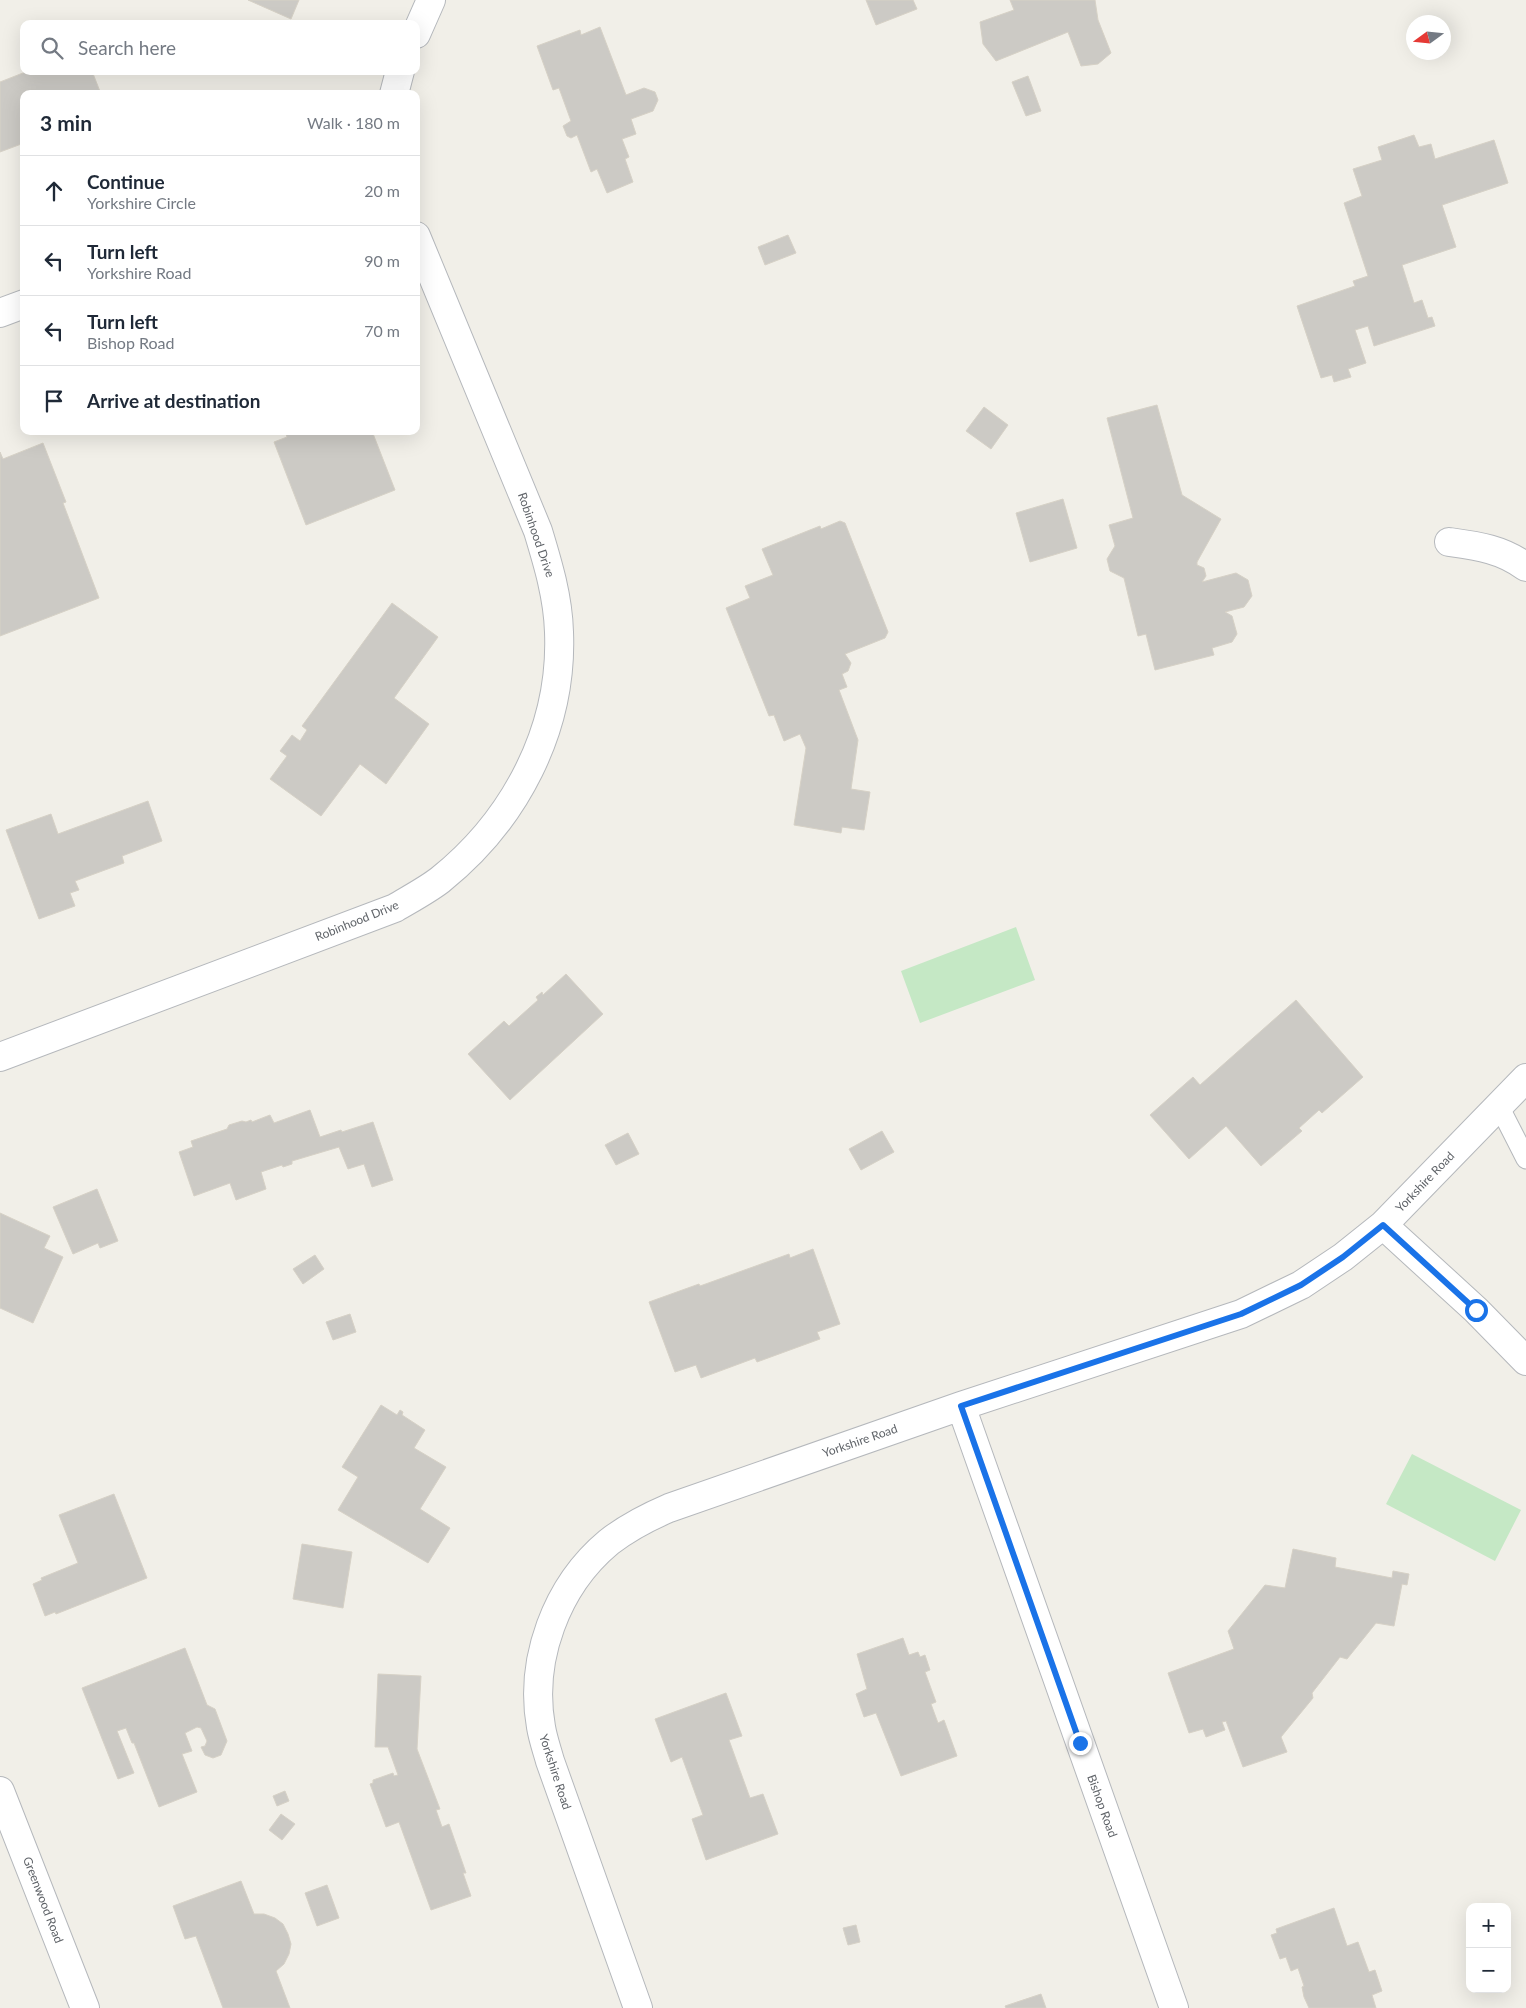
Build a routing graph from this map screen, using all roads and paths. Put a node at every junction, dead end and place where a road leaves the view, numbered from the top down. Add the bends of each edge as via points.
1 (431, 0) edge
2 (420, 25) edge
3 (399, 75) edge
4 (395, 90) edge
5 (420, 246) edge
6 (20, 306) edge
7 (0, 314) edge
8 (1449, 542) dead end
9 (1526, 567) edge
10 (0, 1057) edge
11 (1526, 1078) edge
12 (1499, 1106) junction
13 (1526, 1159) edge
14 (1383, 1225) junction
15 (1526, 1361) edge
16 (961, 1406) junction
17 (0, 1792) edge
18 (85, 2008) edge
19 (638, 2008) edge
20 (1174, 2008) edge

1 - 2 street
3 - 4 street
5 - 10 street, Robinhood Drive via 538,531 553,581 559,632 557,683 545,733 526,780 498,823 470,854 439,881 395,908
6 - 7 street
8 - 9 street via 1488,547
11 - 12 street, Yorkshire Road
12 - 13 lane
12 - 14 street, Yorkshire Road
14 - 15 street
14 - 16 street, Yorkshire Road via 1301,1285 1241,1314
16 - 19 street, Yorkshire Road via 669,1508 643,1520 609,1542 580,1572 558,1606 544,1645 538,1686 541,1727 550,1761
16 - 20 street, Bishop Road
17 - 18 street, Greenwood Road

